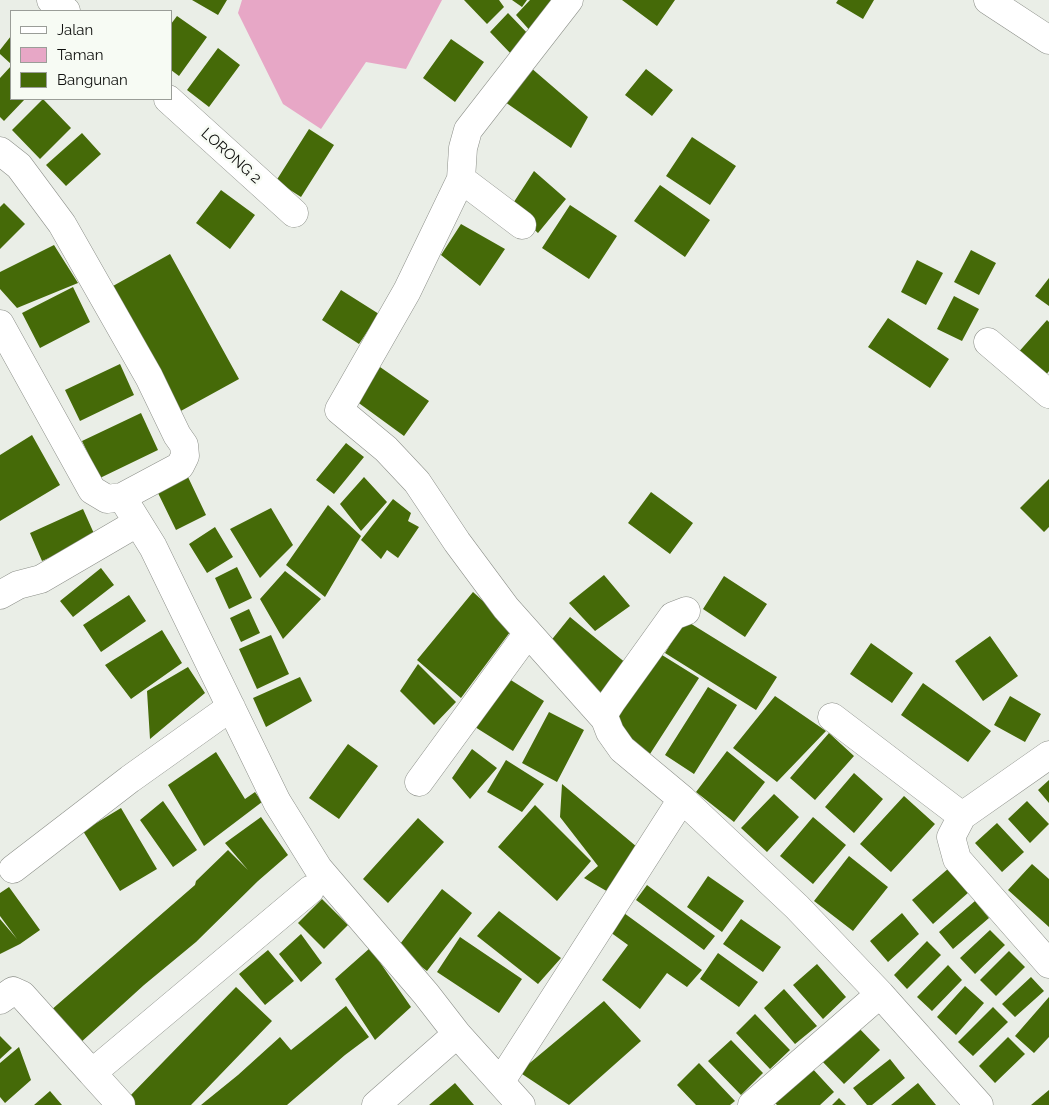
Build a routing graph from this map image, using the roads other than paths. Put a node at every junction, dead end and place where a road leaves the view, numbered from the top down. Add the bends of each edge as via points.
1 (50, 0) edge
2 (569, 0) edge
3 (988, 0) edge
4 (65, 10) edge
5 (1049, 40) edge
6 (169, 100) edge
7 (0, 151) edge
8 (461, 180) junction
9 (294, 213) dead end
10 (522, 225) dead end
11 (0, 324) edge
12 (988, 342) dead end
13 (1049, 394) edge
14 (122, 497) junction
15 (137, 522) junction
16 (0, 595) edge
17 (679, 614) dead end
18 (528, 633) junction
19 (231, 707) junction
20 (832, 717) dead end
21 (605, 719) junction
22 (1049, 755) edge
23 (419, 782) dead end
24 (682, 799) junction
25 (962, 816) junction
26 (13, 869) dead end
27 (310, 890) dead end
28 (1048, 960) edge
29 (880, 994) junction
30 (0, 1000) edge
31 (457, 1034) junction
32 (92, 1073) junction
33 (501, 1081) junction
34 (121, 1105) edge
35 (376, 1105) edge
36 (521, 1105) edge
37 (752, 1105) edge
38 (979, 1105) edge

1 - 4 street
2 - 8 street via 468,130
3 - 5 street
6 - 9 street, LORONG 2
7 - 14 street via 19,166 62,224 184,445 185,456 180,466
8 - 10 street
8 - 18 street via 407,292 339,410 386,449 417,482 457,542
11 - 14 street via 92,490 107,499
12 - 13 street
14 - 15 street
15 - 16 street via 41,579
15 - 19 street
17 - 21 street via 612,700
18 - 21 street
18 - 23 street
19 - 26 street
19 - 31 street via 277,802 318,868
20 - 25 street
21 - 24 street via 622,749
22 - 25 street
24 - 29 street via 797,907
24 - 33 street
25 - 28 street via 951,836 957,859
27 - 32 street
29 - 37 street
29 - 38 street
30 - 32 street via 14,991 22,995
31 - 33 street
31 - 35 street
32 - 34 street
33 - 36 street

